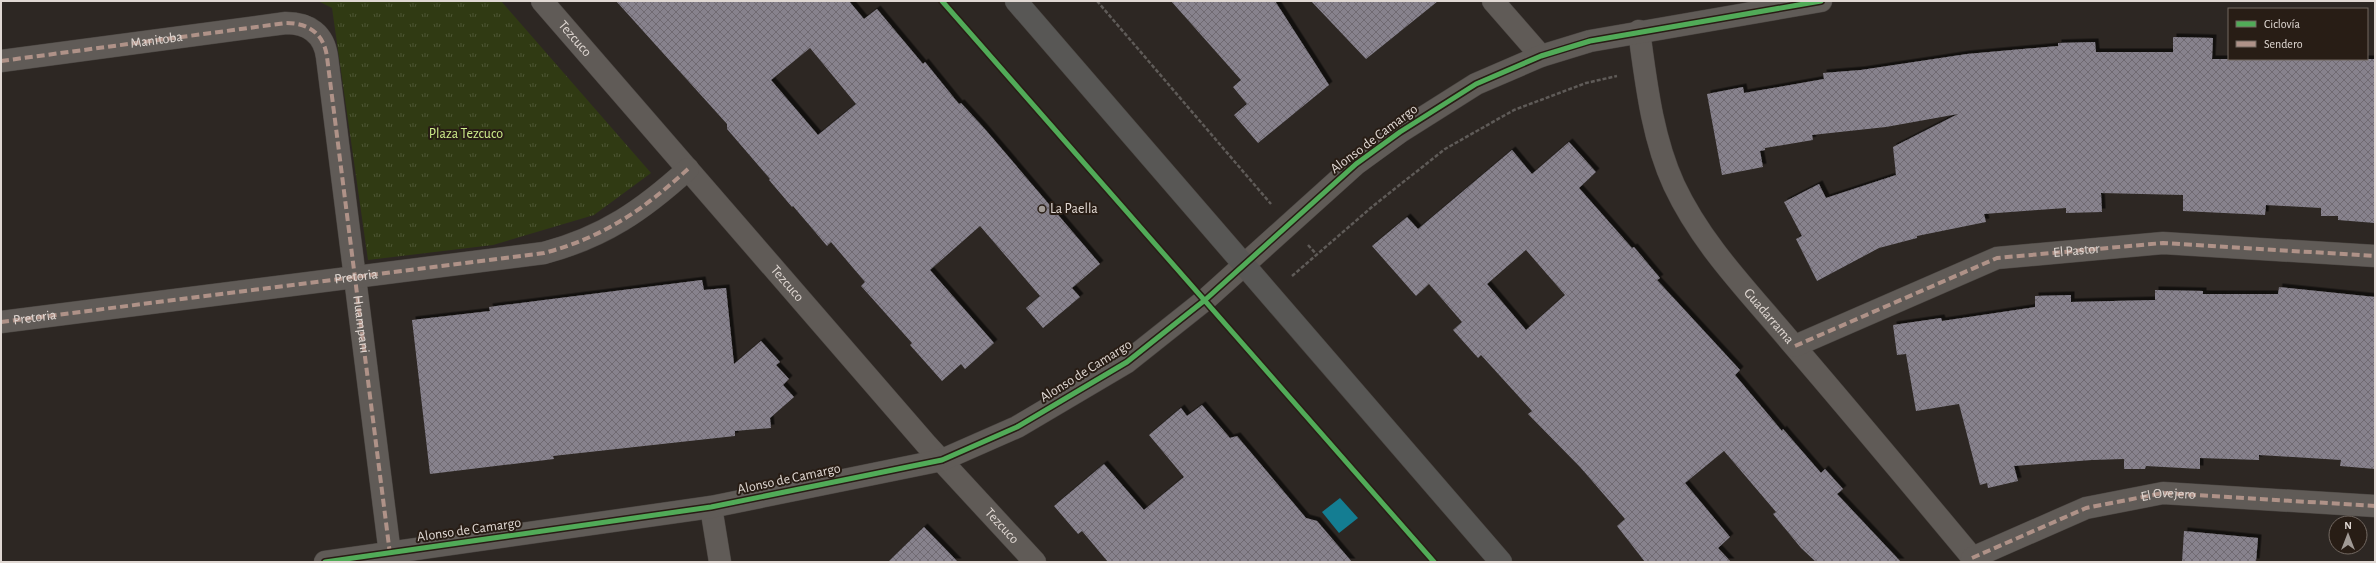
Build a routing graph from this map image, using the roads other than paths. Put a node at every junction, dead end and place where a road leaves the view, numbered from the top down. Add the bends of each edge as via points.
1 (542, 1) edge
2 (1016, 1) edge
3 (1493, 1) edge
4 (1821, 1) edge
5 (312, 29) joint
6 (1640, 31) junction
7 (1541, 56) junction
8 (1, 61) edge
9 (688, 169) junction
10 (2375, 256) edge
11 (1245, 265) junction
12 (355, 278) junction
13 (1, 322) edge
14 (1795, 346) junction
15 (942, 460) junction
16 (2375, 506) edge
17 (710, 507) junction
18 (390, 554) junction
19 (1974, 560) edge
20 (325, 562) edge
21 (720, 562) edge
22 (1035, 562) edge
23 (1501, 562) edge

1 - 9 street, Tezcuco
2 - 11 main road
3 - 7 street
4 - 6 street, Alonso de Camargo
5 - 8 street, Manitoba via 304,24 286,23
5 - 12 street, Huampani via 326,46
6 - 7 street, Alonso de Camargo via 1590,41
6 - 14 street, Guadarrama via 1644,70 1656,131 1663,157 1686,210 1720,260
7 - 11 street, Alonso de Camargo via 1476,84 1400,132 1356,164
9 - 12 street, Pretoria via 634,214 592,237 568,246 519,257
9 - 15 street, Tezcuco
10 - 14 street, El Pastor via 2163,243 1997,258
11 - 15 street, Alonso de Camargo via 1127,362 1017,427
11 - 23 main road
12 - 13 street, Pretoria
12 - 18 street, Huampani
14 - 19 street, Guadarrama
15 - 17 street, Alonso de Camargo
15 - 22 street, Tezcuco
16 - 19 street, El Ovejero via 2163,492 2086,508
17 - 18 street, Alonso de Camargo
17 - 21 street
18 - 20 street, Alonso de Camargo

